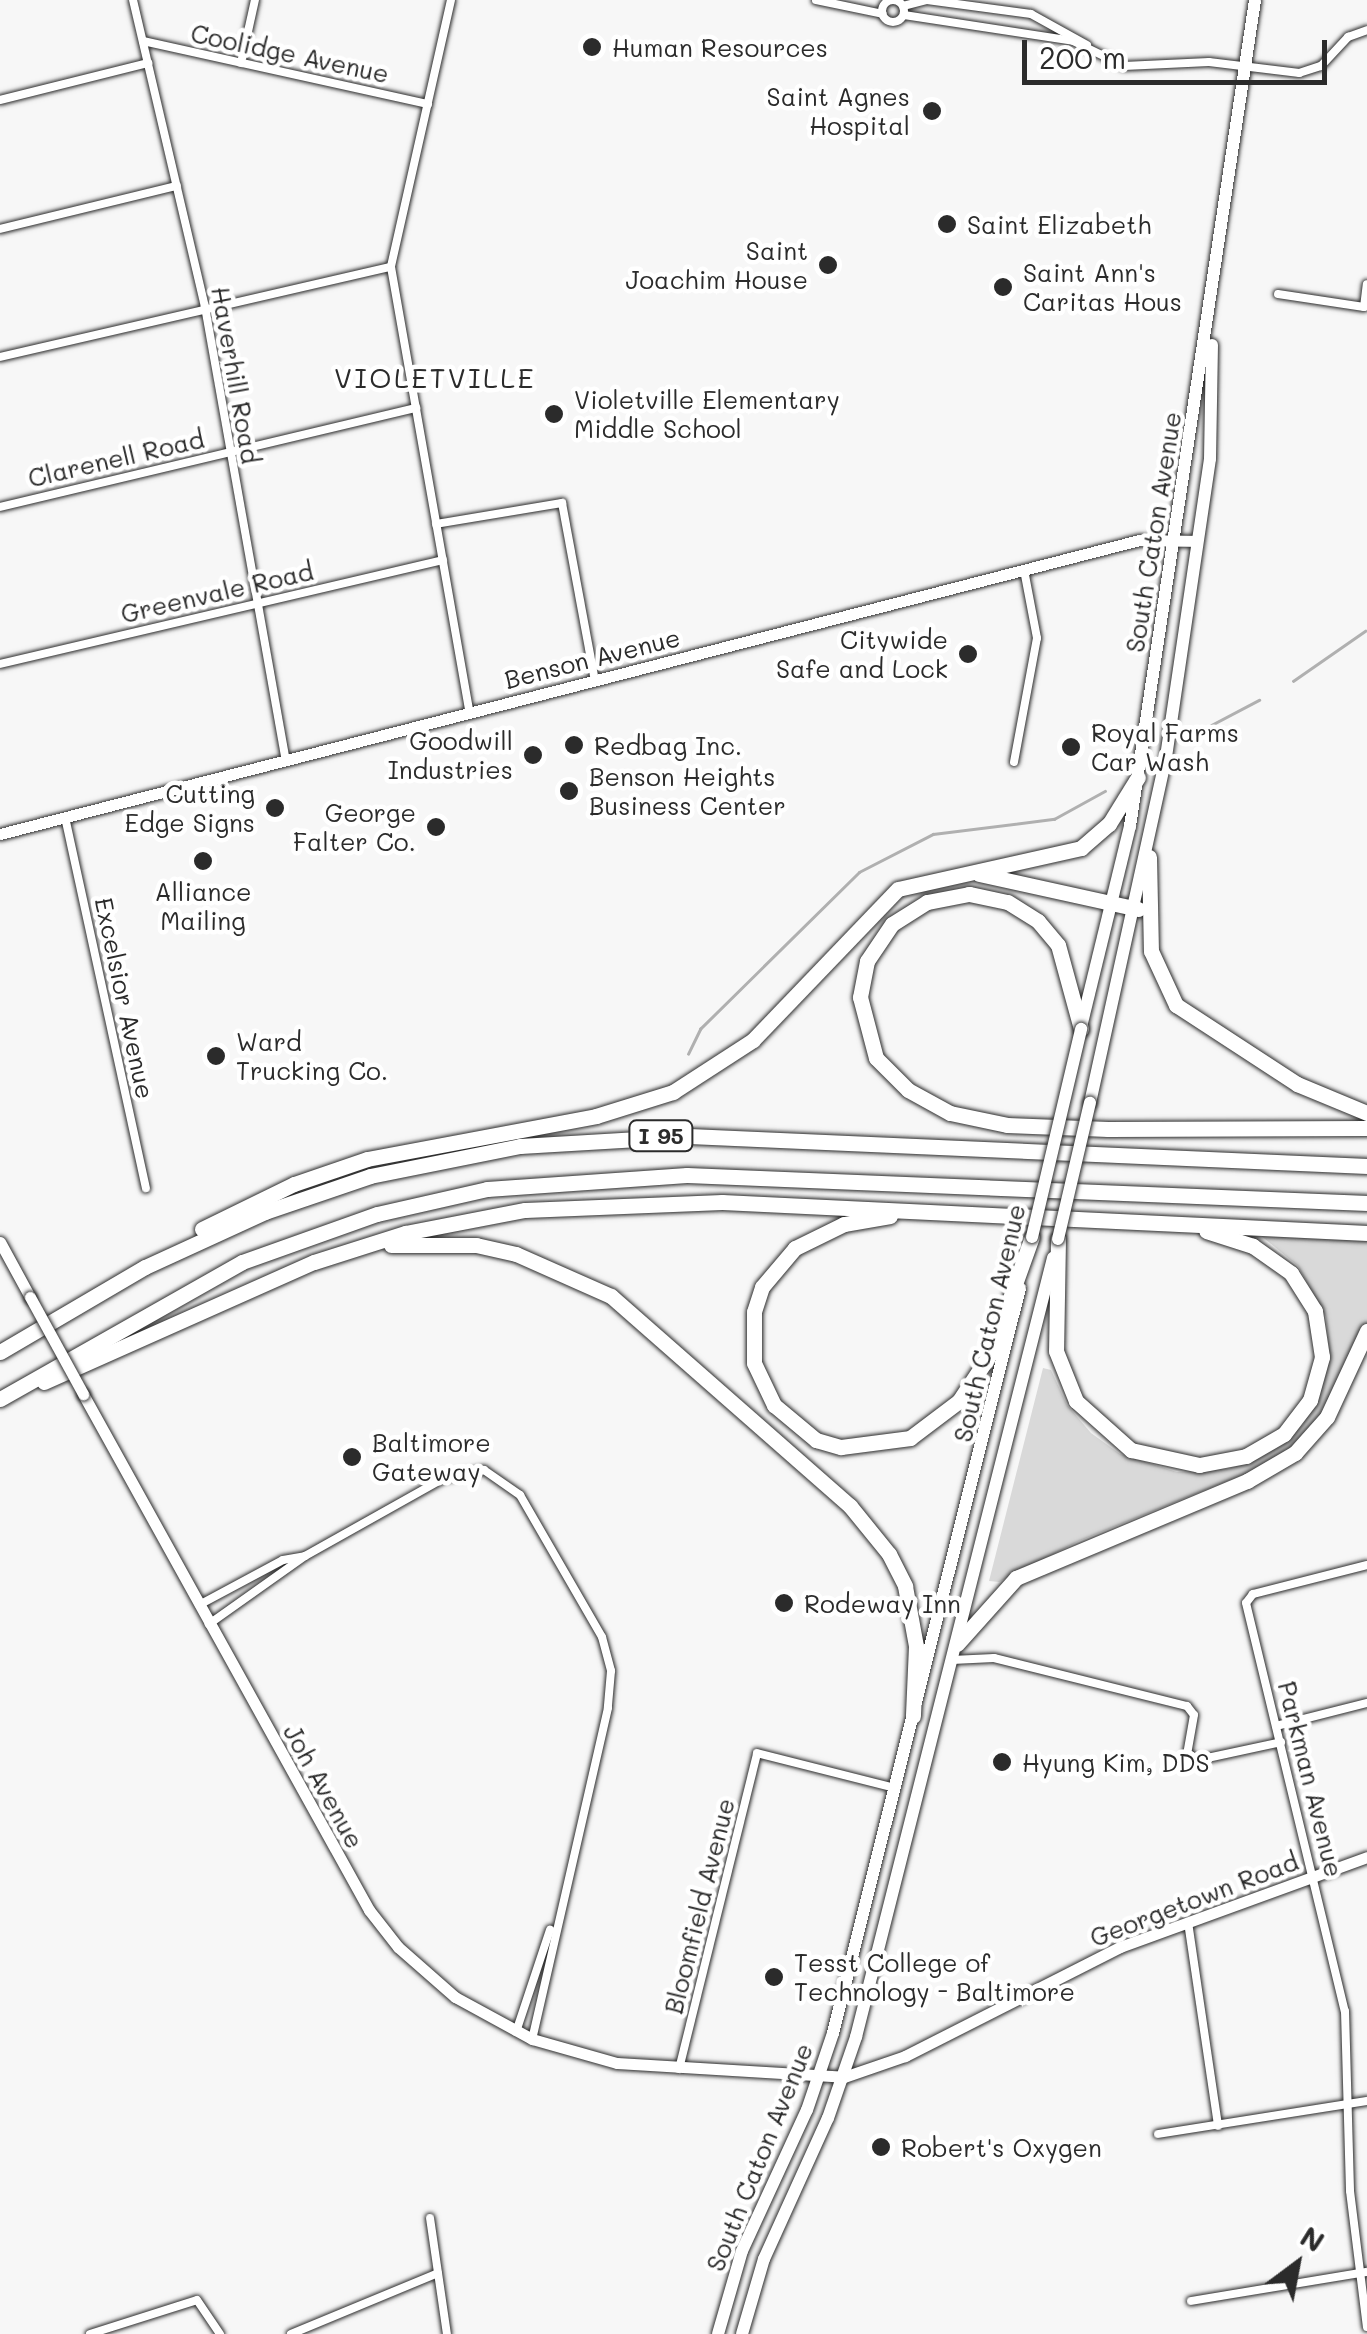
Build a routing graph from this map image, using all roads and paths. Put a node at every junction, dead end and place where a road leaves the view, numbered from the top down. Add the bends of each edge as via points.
1 (133, 0) edge
2 (255, 0) edge
3 (451, 0) edge
4 (816, 0) edge
5 (1255, 0) edge
6 (903, 10) junction
7 (882, 14) junction
8 (1367, 30) edge
9 (143, 41) junction
10 (1093, 52) junction
11 (148, 62) junction
12 (241, 63) junction
13 (1244, 66) junction
14 (0, 100) edge
15 (428, 104) junction
16 (176, 186) junction
17 (0, 229) edge
18 (391, 268) junction
19 (1367, 284) edge
20 (1278, 294) dead end
21 (1212, 298) junction
22 (205, 307) junction
23 (0, 357) edge
24 (416, 408) junction
25 (230, 452) junction
26 (0, 506) edge
27 (436, 524) junction
28 (1175, 539) junction
29 (1198, 541) junction
30 (443, 560) junction
31 (1024, 570) junction
32 (258, 603) junction
33 (0, 664) edge
34 (595, 681) junction
35 (470, 713) junction
36 (286, 760) junction
37 (1014, 762) dead end
38 (1138, 776) junction
39 (66, 817) junction
40 (0, 834) edge
41 (1148, 857) junction
42 (960, 870) junction
43 (1114, 903) junction
44 (1138, 909) junction
45 (1080, 1029) junction
46 (1367, 1113) edge
47 (1367, 1128) edge
48 (1367, 1166) edge
49 (146, 1188) dead end
50 (1367, 1203) edge
51 (940, 1212) junction
52 (1142, 1220) junction
53 (1367, 1233) edge
54 (1032, 1237) junction
55 (1058, 1238) junction
56 (0, 1242) edge
57 (314, 1262) junction
58 (1367, 1331) edge
59 (17, 1342) junction
60 (0, 1352) edge
61 (0, 1401) edge
62 (305, 1556) junction
63 (1367, 1565) edge
64 (199, 1604) junction
65 (209, 1624) junction
66 (957, 1644) junction
67 (952, 1660) junction
68 (1367, 1703) edge
69 (913, 1716) junction
70 (1276, 1726) junction
71 (1280, 1742) junction
72 (895, 1788) junction
73 (1367, 1858) edge
74 (1315, 1877) junction
75 (1188, 1922) junction
76 (553, 1927) junction
77 (516, 2032) junction
78 (532, 2039) junction
79 (679, 2069) junction
80 (820, 2077) junction
81 (844, 2077) junction
82 (1367, 2101) edge
83 (1351, 2105) junction
84 (1218, 2126) junction
85 (1158, 2134) dead end
86 (430, 2218) dead end
87 (438, 2273) junction
88 (1363, 2273) edge
89 (1190, 2301) dead end
90 (1367, 2327) edge
91 (90, 2334) edge
92 (220, 2334) edge
93 (290, 2334) edge
94 (447, 2334) edge
95 (718, 2334) edge
96 (742, 2334) edge

1 - 9 street, Haverhill Road
2 - 12 street
3 - 15 street
4 - 7 street
5 - 13 main road, South Caton Avenue
6 - 7 street via 895,22
6 - 7 street via 888,1
6 - 10 street via 1041,34
6 - 10 street via 945,2 1031,14 1077,35
8 - 13 street via 1348,37 1321,66 1300,73
9 - 11 street, Haverhill Road
9 - 12 street, Coolidge Avenue
10 - 13 street via 1124,66
11 - 14 street
11 - 16 street, Haverhill Road
12 - 15 street, Coolidge Avenue
13 - 21 main road, South Caton Avenue
15 - 18 street
16 - 17 street
16 - 22 street, Haverhill Road
18 - 22 street
18 - 24 street
19 - 20 street via 1364,307
21 - 28 main road, South Caton Avenue
21 - 29 main road, South Caton Avenue via 1212,429
22 - 23 street
22 - 25 street, Haverhill Road
24 - 25 street, Clarenell Road
24 - 27 street
25 - 26 street, Clarenell Road
25 - 32 street, Haverhill Road
27 - 30 street
27 - 34 street via 562,503
28 - 29 street, Benson Avenue
28 - 31 street, Benson Avenue via 1139,540
28 - 38 main road, South Caton Avenue
29 - 41 main road, South Caton Avenue
30 - 32 street, Greenvale Road
30 - 35 street
31 - 34 street, Benson Avenue
31 - 37 street via 1037,638
32 - 33 street, Greenvale Road
32 - 36 street, Haverhill Road
34 - 35 street, Benson Avenue
35 - 36 street, Benson Avenue
36 - 39 street, Benson Avenue
38 - 42 highway via 1109,824 1080,848 1039,862
38 - 43 main road, South Caton Avenue
39 - 40 street, Benson Avenue
39 - 49 street, Excelsior Avenue
41 - 44 main road, South Caton Avenue
41 - 46 highway via 1151,951 1176,1006 1297,1084
42 - 43 highway
42 - 59 highway via 920,880 880,902 753,1040 673,1092 596,1116 406,1148 294,1184 176,1242
43 - 44 highway
43 - 45 main road, South Caton Avenue
44 - 55 main road, South Caton Avenue, bridge
45 - 47 highway via 1058,945 1038,921 1007,902 970,894 927,902 892,924 868,960 860,998 876,1058 908,1090 950,1113 1006,1125 1108,1129
45 - 54 main road, South Caton Avenue, bridge
48 - 59 highway, I 95 via 689,1136 520,1146 408,1167 300,1198 163,1258
50 - 61 highway, I 95 via 688,1175 523,1184 377,1214 242,1262
51 - 52 highway
51 - 54 highway via 874,1218 819,1234 776,1266 762,1287 750,1337 761,1384 784,1415 816,1440 841,1447 890,1445 942,1417 990,1354
51 - 57 highway via 595,1203 454,1222
52 - 53 highway
52 - 55 highway via 1253,1246 1292,1273 1315,1311 1322,1357 1310,1400 1284,1434 1246,1456 1198,1465 1154,1460 1090,1419 1056,1351
54 - 69 main road, South Caton Avenue
55 - 66 main road, South Caton Avenue
56 - 64 street, Joh Avenue, bridge
57 - 61 highway
57 - 69 highway via 407,1242 476,1245 579,1278 639,1316 850,1506 890,1554 914,1618
58 - 66 highway via 1326,1417 1295,1454 1016,1578
59 - 60 highway, I 95
62 - 64 street via 283,1560
62 - 65 street
62 - 76 street via 459,1471 484,1470 511,1482 608,1654 608,1708
63 - 70 street, Parkman Avenue via 1247,1599
64 - 65 street, Joh Avenue
65 - 77 street, Joh Avenue via 368,1910 428,1975
66 - 67 main road, South Caton Avenue
67 - 71 street via 994,1658 1186,1706 1194,1715 1186,1748 1192,1758
67 - 81 main road, South Caton Avenue
68 - 70 street
69 - 72 main road, South Caton Avenue
70 - 71 street, Parkman Avenue
71 - 74 street, Parkman Avenue
72 - 79 street, Bloomfield Avenue via 757,1753
72 - 80 main road, South Caton Avenue
73 - 74 street, Georgetown Road
74 - 75 street, Georgetown Road
74 - 83 street, Parkman Avenue via 1348,2028
75 - 81 street, Georgetown Road via 1120,1947 888,2064
75 - 84 street
76 - 77 street via 542,1943
76 - 78 street
77 - 78 street, Joh Avenue
78 - 79 street, Joh Avenue via 606,2061
79 - 80 street, Joh Avenue
80 - 81 street, Georgetown Road
80 - 95 main road, South Caton Avenue via 742,2251
81 - 96 main road, South Caton Avenue via 764,2259
82 - 83 street
83 - 84 street
83 - 88 street, Parkman Avenue
84 - 85 street
86 - 87 street
87 - 93 street
87 - 94 street
88 - 89 street
88 - 90 street, Parkman Avenue
91 - 92 street via 197,2300

